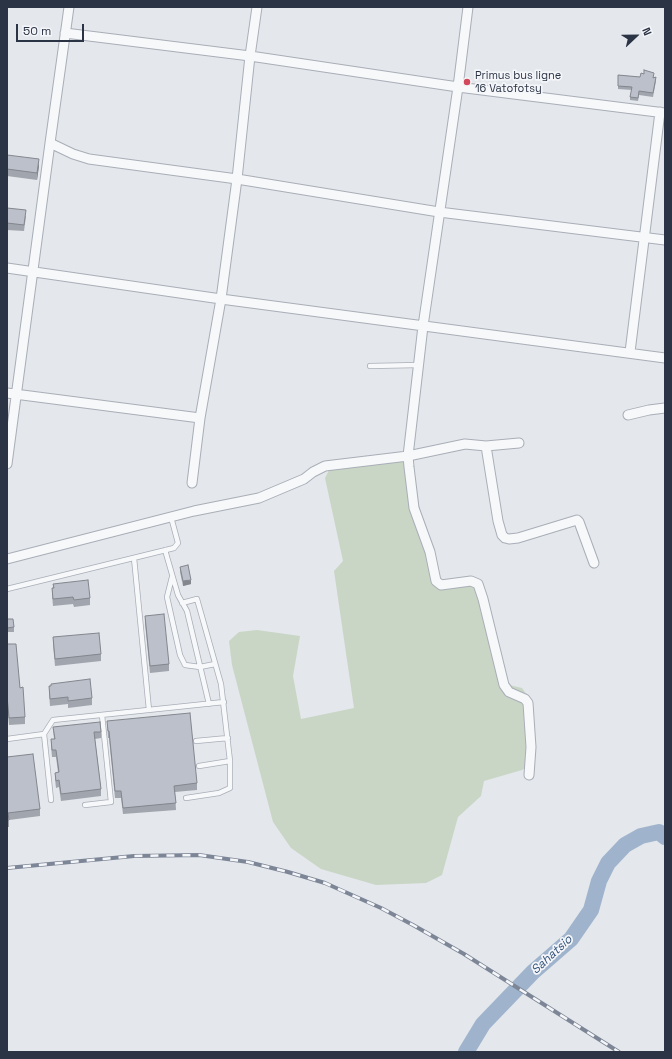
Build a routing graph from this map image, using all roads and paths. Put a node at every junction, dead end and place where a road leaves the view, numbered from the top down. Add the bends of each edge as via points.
1 (69, 7) edge
2 (256, 7) edge
3 (468, 7) edge
4 (65, 33) junction
5 (250, 56) junction
6 (458, 86) junction
7 (663, 112) edge
8 (50, 143) junction
9 (237, 179) junction
10 (440, 212) junction
11 (644, 237) junction
12 (665, 240) edge
13 (7, 268) edge
14 (33, 272) junction
15 (221, 299) junction
16 (423, 326) junction
17 (630, 352) junction
18 (665, 358) edge
19 (419, 365) junction
20 (370, 366) dead end
21 (11, 394) edge
22 (665, 408) edge
23 (628, 415) dead end
24 (200, 418) junction
25 (519, 443) dead end
26 (486, 446) junction
27 (408, 456) junction
28 (7, 464) edge
29 (192, 483) dead end
30 (171, 517) junction
31 (165, 550) junction
32 (134, 558) junction
33 (7, 559) edge
34 (594, 563) dead end
35 (172, 575) junction
36 (7, 589) edge
37 (182, 603) junction
38 (215, 664) junction
39 (200, 667) junction
40 (224, 702) junction
41 (208, 704) junction
42 (149, 710) junction
43 (102, 715) junction
44 (44, 734) junction
45 (228, 738) junction
46 (7, 739) edge
47 (196, 741) dead end
48 (230, 761) junction
49 (199, 766) dead end
50 (529, 775) dead end
51 (186, 798) dead end
52 (51, 800) dead end
53 (85, 805) dead end

1 - 4 street
2 - 5 street
3 - 6 street
4 - 5 street
4 - 8 street
5 - 6 street
5 - 9 street
6 - 7 street
6 - 10 street
7 - 11 street
8 - 9 street via 89,159
8 - 14 street
9 - 10 street
9 - 15 street
10 - 11 street
10 - 16 street
11 - 12 street
11 - 17 street
13 - 14 street
14 - 15 street
14 - 21 street
15 - 16 street
15 - 24 street
16 - 17 street
16 - 19 street
17 - 18 street
19 - 20 lane
19 - 27 street
21 - 24 street
21 - 28 street
22 - 23 street
24 - 29 street
25 - 26 street
26 - 27 street via 465,444
26 - 34 street via 502,536 518,538 577,520
27 - 30 street via 325,466 304,480 259,498
27 - 50 street via 414,508 430,552 436,581 441,585 471,581 478,584 504,685 509,692 528,703 531,747
30 - 31 lane via 178,543 174,548
30 - 33 street
31 - 32 lane
31 - 35 lane
32 - 36 lane
32 - 42 lane
35 - 37 lane
35 - 39 lane via 166,597 180,655 185,665
37 - 38 lane via 197,599
37 - 39 lane via 187,611
38 - 39 lane
38 - 40 lane
39 - 41 lane
40 - 41 lane
40 - 45 lane
41 - 42 lane
42 - 43 lane
43 - 44 lane via 53,720
43 - 53 lane via 110,802
44 - 46 lane
44 - 52 lane
45 - 47 lane
45 - 48 lane
48 - 49 lane
48 - 51 lane via 230,788 219,793

